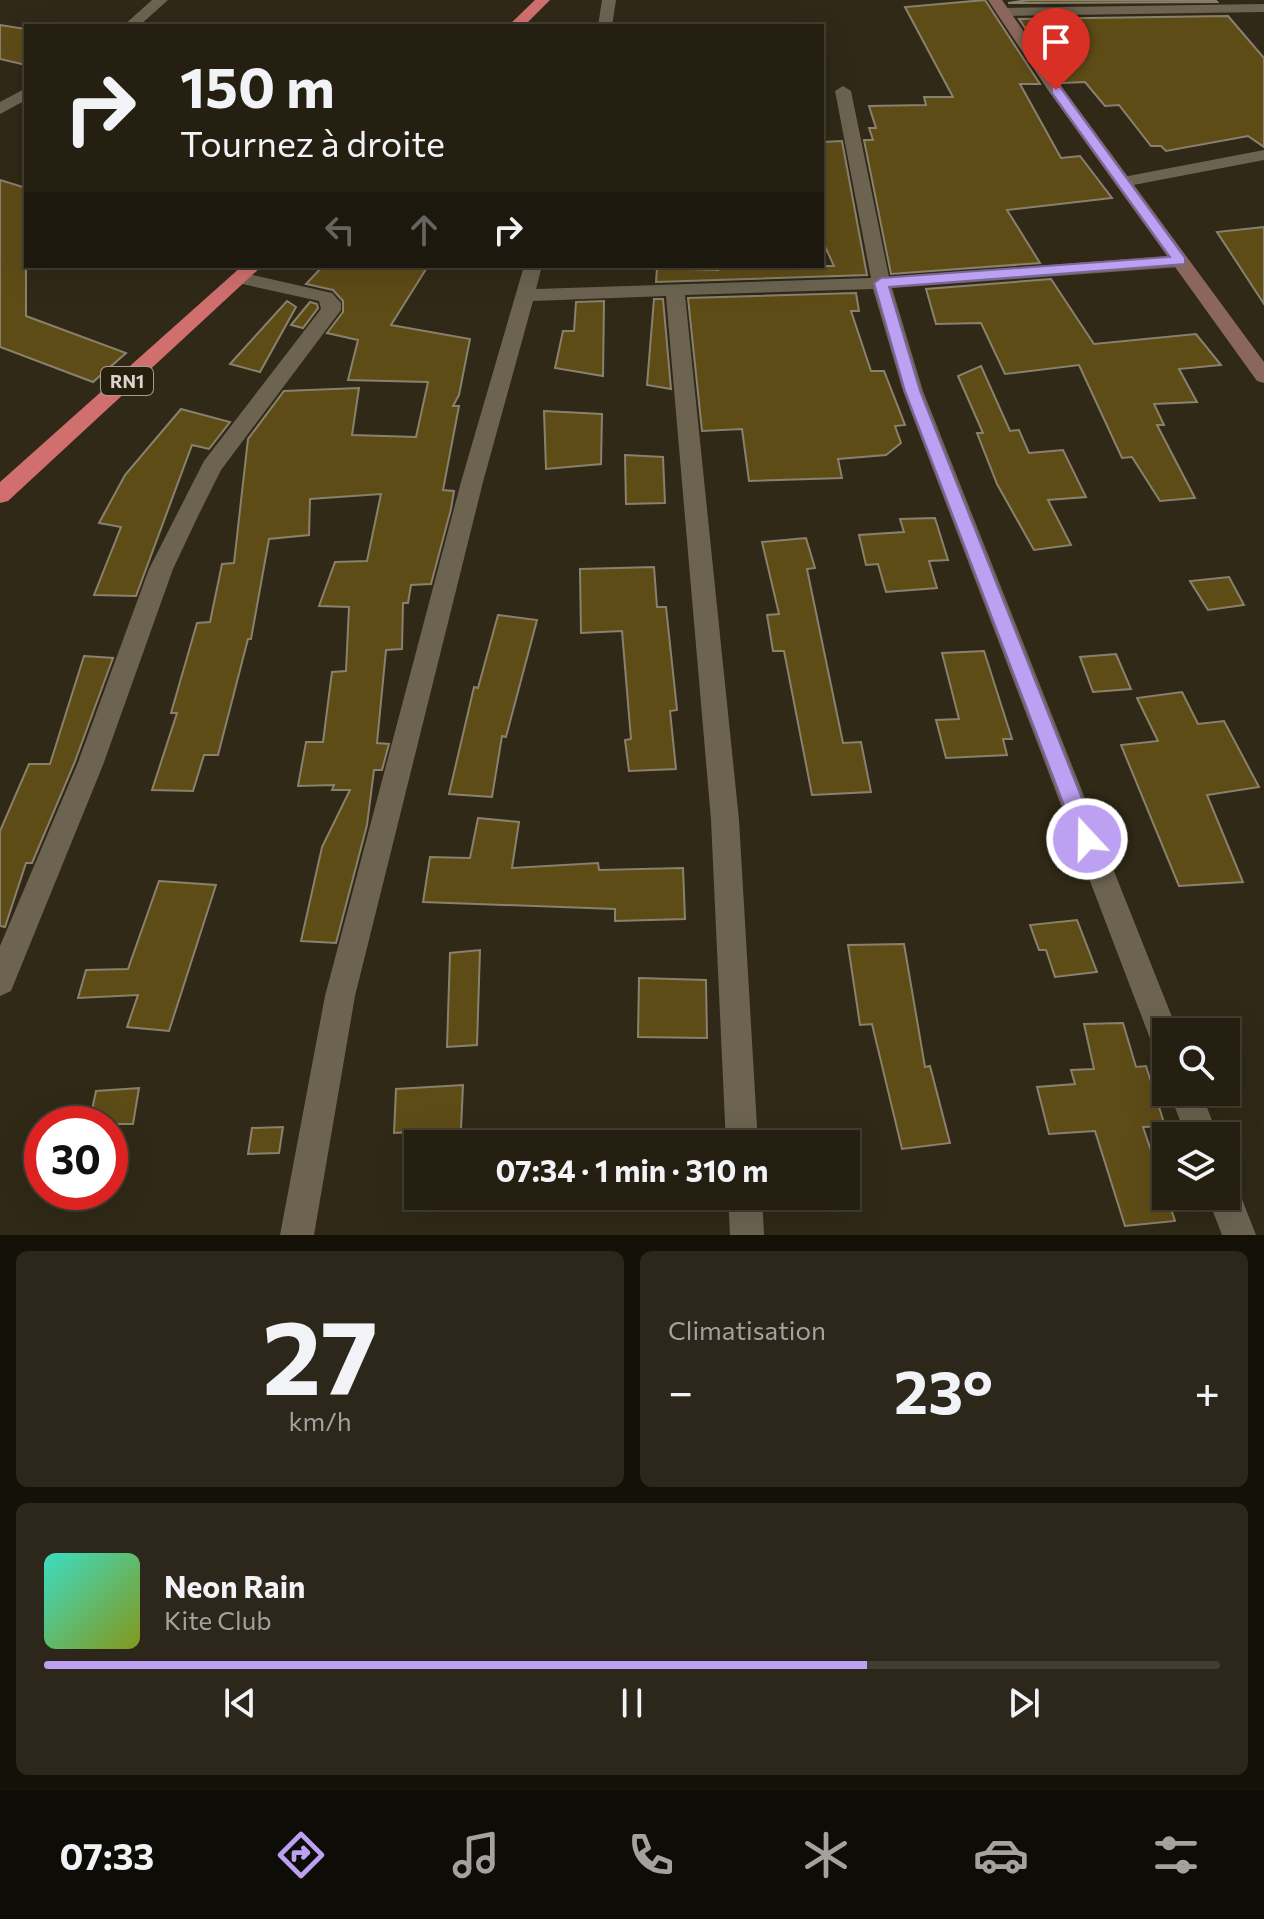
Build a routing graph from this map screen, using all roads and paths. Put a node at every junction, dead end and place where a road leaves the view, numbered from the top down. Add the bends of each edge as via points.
1 (161, 0) edge
2 (543, 0) edge
3 (609, 0) edge
4 (1000, 6) edge
5 (1264, 8) edge
6 (132, 24) edge
7 (517, 24) edge
8 (605, 24) edge
9 (843, 91) dead end
10 (24, 94) edge
11 (0, 109) edge
12 (1264, 155) edge
13 (1123, 182) junction
14 (1180, 261) junction
15 (533, 268) edge
16 (247, 272) edge
17 (881, 283) junction
18 (675, 291) junction
19 (526, 295) junction
20 (1264, 376) edge
21 (0, 495) edge
22 (0, 981) edge
23 (1157, 1018) edge
24 (741, 1130) edge
25 (746, 1210) edge
26 (1229, 1210) edge
27 (297, 1235) edge
28 (747, 1235) edge
29 (1239, 1235) edge

1 - 6 street
2 - 7 highway
3 - 8 street
4 - 5 street
4 - 13 street
9 - 17 street
10 - 11 street
12 - 13 street
13 - 14 street
14 - 17 street
14 - 20 street
15 - 19 street
16 - 21 highway, RN1
16 - 22 street via 325,297 331,310 212,466 188,514 161,569 90,765
17 - 18 street
17 - 23 street via 913,391
18 - 19 street
18 - 24 street via 725,820
19 - 27 street via 472,482 340,996
25 - 28 street
26 - 29 street

